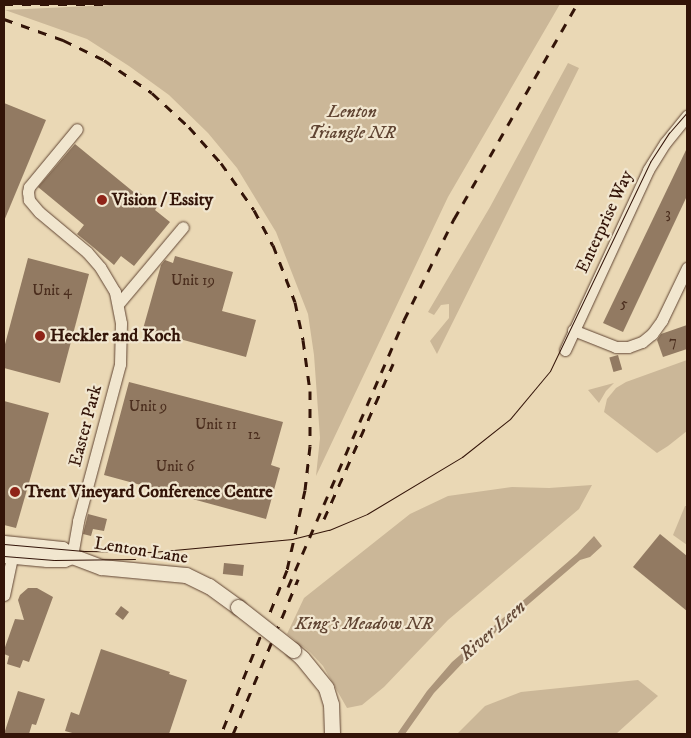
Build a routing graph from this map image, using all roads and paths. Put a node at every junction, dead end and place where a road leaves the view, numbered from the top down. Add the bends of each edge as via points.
1 (687, 116) edge
2 (77, 130) dead end
3 (183, 227) dead end
4 (687, 268) edge
5 (682, 289) edge
6 (119, 303) junction
7 (574, 330) junction
8 (565, 350) dead end
9 (6, 550) edge
10 (72, 556) junction
11 (4, 595) edge
12 (332, 734) edge

1 - 7 street, Enterprise Way via 648,170
2 - 6 street, Easter Park via 30,187 29,200 95,261
3 - 6 street
4 - 5 street
5 - 7 street via 652,334 642,342 616,347
6 - 10 street, Easter Park via 120,364
7 - 8 street, Enterprise Way
9 - 10 street, Lenton Lane via 47,560
9 - 11 street
10 - 12 street, Lenton Lane, bridge via 101,567 186,575 209,586 302,658 326,688 332,704

